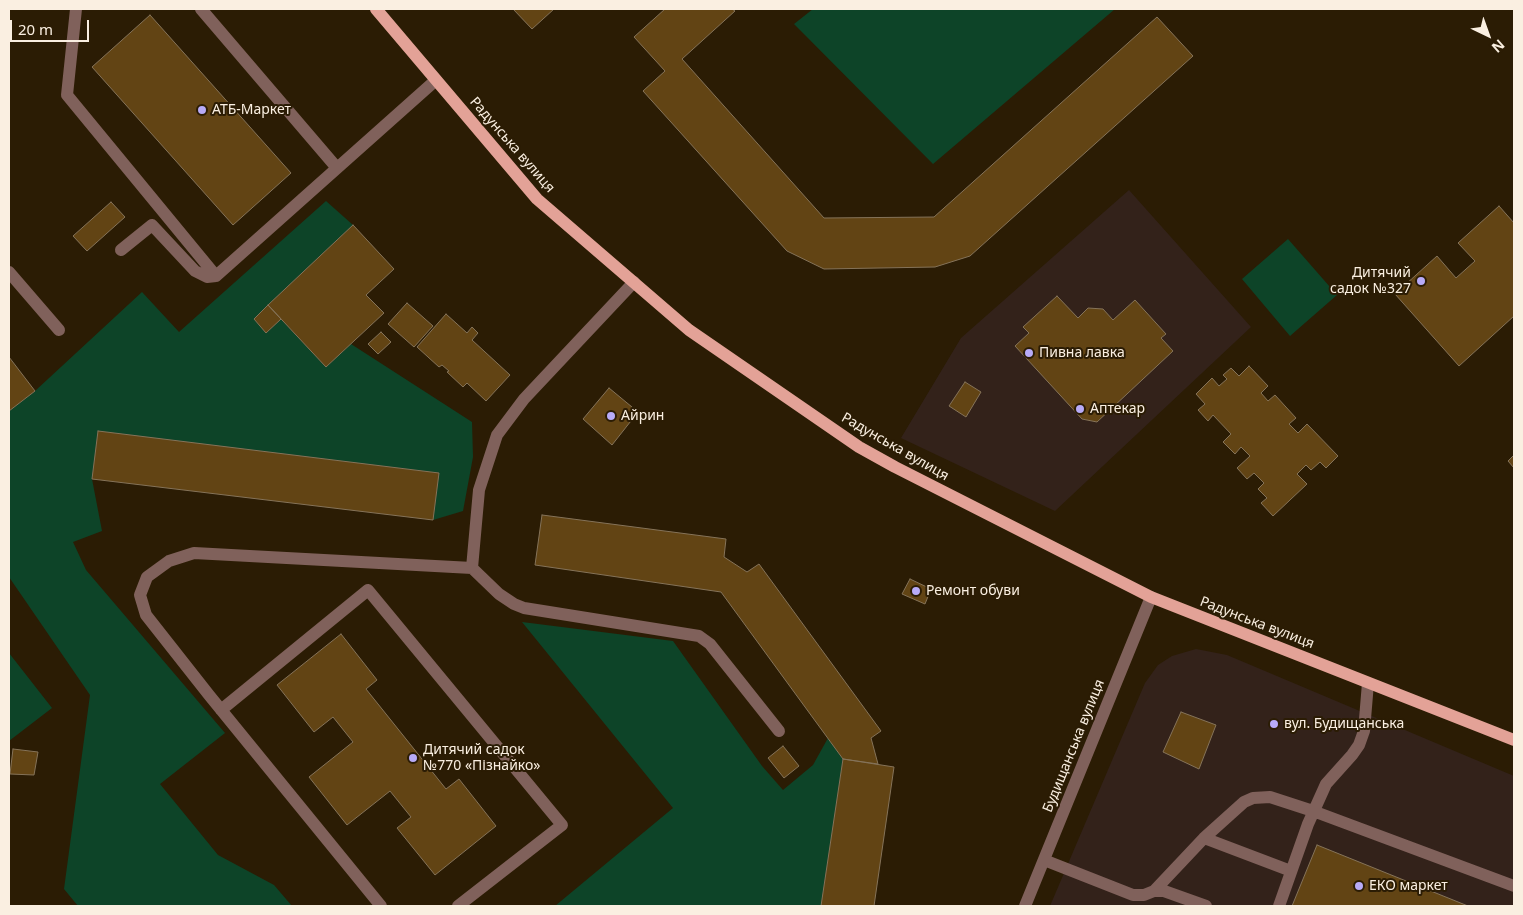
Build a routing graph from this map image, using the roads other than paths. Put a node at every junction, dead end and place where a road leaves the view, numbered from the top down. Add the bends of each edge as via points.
1 (76, 9) edge
2 (201, 9) edge
3 (376, 9) edge
4 (436, 80) junction
5 (337, 168) junction
6 (121, 250) dead end
7 (9, 272) edge
8 (216, 276) junction
9 (634, 282) junction
10 (59, 330) dead end
11 (472, 568) junction
12 (1151, 598) junction
13 (1368, 683) junction
14 (221, 710) junction
15 (779, 730) dead end
16 (1514, 740) edge
17 (1313, 811) junction
18 (1204, 838) junction
19 (1044, 860) junction
20 (1291, 871) junction
21 (1514, 886) edge
22 (1154, 891) junction
23 (381, 906) edge
24 (458, 906) edge
25 (1025, 906) edge
26 (1206, 906) edge
27 (1278, 906) edge

1 - 8 street via 67,95
2 - 5 street
3 - 4 main road, Радунська вулиця
4 - 5 street
4 - 9 main road, Радунська вулиця via 537,199
5 - 8 street
6 - 8 street via 152,225 195,271 207,277
7 - 10 street
9 - 11 street via 524,399 497,435 479,490
9 - 12 main road, Радунська вулиця via 689,330 859,447
11 - 14 street via 194,552 169,561 148,577 140,595 146,615
11 - 15 street via 500,594 524,608 699,636 710,644
12 - 13 main road, Радунська вулиця
12 - 19 street, Будищанська вулиця
13 - 16 main road, Радунська вулиця
13 - 17 street via 1364,731 1359,745 1326,784
14 - 23 street
14 - 24 street via 368,590 562,825
17 - 18 street via 1270,797 1253,798 1244,802
17 - 20 street
17 - 21 street
18 - 20 street
18 - 22 street
19 - 22 street via 1133,895
19 - 25 street, Будищанська вулиця
20 - 27 street
22 - 26 street via 1164,891

